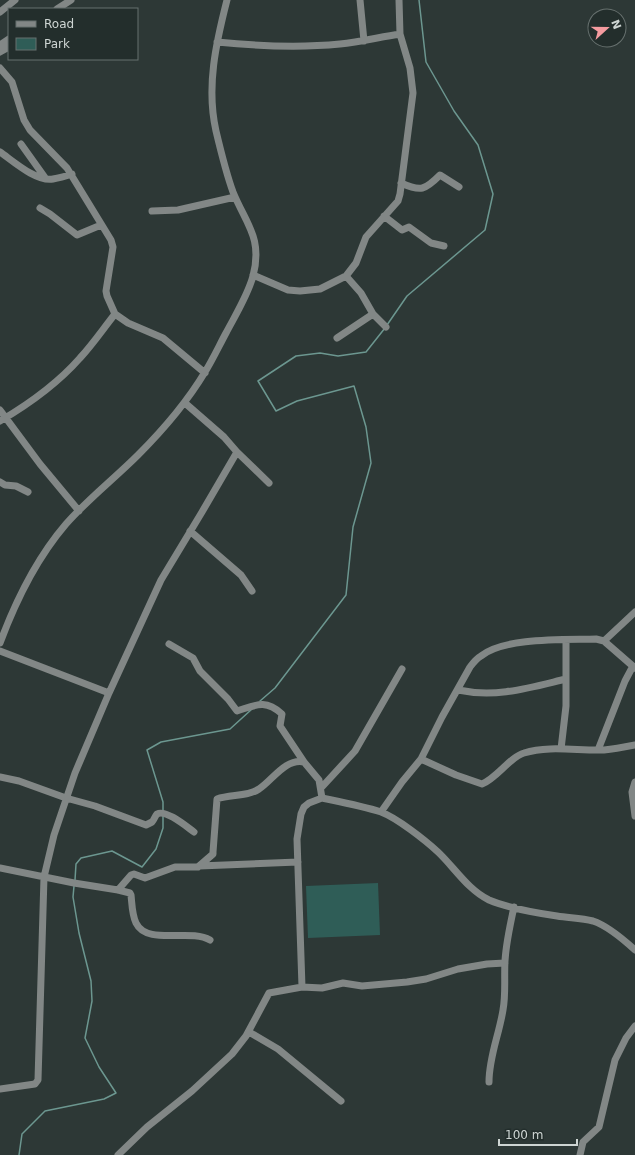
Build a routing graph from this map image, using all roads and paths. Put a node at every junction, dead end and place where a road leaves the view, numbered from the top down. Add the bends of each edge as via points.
1 (15, 0) edge
2 (71, 0) edge
3 (227, 0) edge
4 (360, 0) edge
5 (399, 0) edge
6 (59, 8) edge
7 (0, 12) edge
8 (400, 34) junction
9 (364, 40) junction
10 (216, 42) junction
11 (0, 68) edge
12 (21, 144) dead end
13 (0, 152) edge
14 (72, 174) junction
15 (46, 179) junction
16 (401, 183) junction
17 (460, 187) dead end
18 (236, 197) junction
19 (40, 208) dead end
20 (152, 211) dead end
21 (384, 216) junction
22 (101, 225) junction
23 (444, 246) dead end
24 (253, 275) junction
25 (346, 276) junction
26 (115, 314) junction
27 (373, 314) junction
28 (386, 327) dead end
29 (337, 338) dead end
30 (205, 373) junction
31 (185, 403) junction
32 (0, 410) edge
33 (3, 419) edge
34 (237, 452) junction
35 (0, 482) edge
36 (269, 483) dead end
37 (28, 492) dead end
38 (79, 511) junction
39 (190, 531) junction
40 (252, 591) dead end
41 (635, 612) edge
42 (566, 640) junction
43 (604, 641) junction
44 (0, 643) edge
45 (169, 644) dead end
46 (0, 651) edge
47 (634, 667) edge
48 (402, 669) dead end
49 (566, 680) junction
50 (458, 690) junction
51 (109, 693) junction
52 (635, 745) edge
53 (561, 749) junction
54 (598, 750) junction
55 (421, 759) junction
56 (304, 762) junction
57 (0, 777) edge
58 (635, 782) edge
59 (321, 788) junction
60 (66, 798) junction
61 (322, 798) junction
62 (381, 812) junction
63 (635, 816) edge
64 (194, 832) dead end
65 (298, 862) junction
66 (199, 866) junction
67 (0, 868) edge
68 (44, 877) junction
69 (118, 890) junction
70 (514, 907) junction
71 (210, 940) dead end
72 (635, 950) edge
73 (505, 963) junction
74 (302, 987) junction
75 (635, 1026) edge
76 (249, 1032) junction
77 (489, 1082) dead end
78 (0, 1089) edge
79 (340, 1101) dead end
80 (118, 1155) edge
81 (580, 1155) edge

1 - 7 street
2 - 6 street
3 - 10 street
4 - 9 street
5 - 8 street
8 - 9 street
8 - 16 street via 410,68 413,93
9 - 10 street via 313,46
10 - 18 street via 213,107 222,154
11 - 14 street via 12,82 24,120 30,130
12 - 15 street
13 - 15 street via 32,174
14 - 15 street
14 - 22 street
16 - 17 street via 414,189 423,189 440,174
16 - 21 street via 398,201
18 - 20 street via 178,210
18 - 24 street via 255,241
19 - 22 street via 76,235
21 - 23 street via 402,230 409,228 432,243
21 - 25 street via 366,237 356,263
22 - 26 street via 113,247 106,291
24 - 25 street via 288,290 300,291 320,289
24 - 30 street
25 - 27 street via 361,293
26 - 30 street via 128,323 163,338
26 - 33 street via 79,359 47,389
27 - 28 street
27 - 29 street
30 - 31 street
31 - 34 street
31 - 38 street via 139,455
32 - 33 street
33 - 38 street
34 - 36 street
34 - 39 street
35 - 37 street
38 - 44 street via 35,566 10,616
39 - 40 street via 241,574
39 - 51 street via 161,580
41 - 43 street
42 - 43 street
42 - 49 street
42 - 50 street via 534,640 486,652 474,661
43 - 47 street
45 - 56 street via 192,658 200,671 237,711 260,704 274,707 282,714 280,726
46 - 51 street
47 - 54 street via 625,681
48 - 59 street via 355,751
49 - 50 street via 504,693 474,694
49 - 53 street
50 - 55 street
51 - 60 street
52 - 54 street
53 - 54 street
53 - 55 street via 522,753 482,784
55 - 62 street
56 - 59 street via 316,776
56 - 66 street via 282,768 258,790 217,799 213,852
57 - 60 street
58 - 63 street via 632,792
59 - 61 street
60 - 64 street via 146,825 152,822 156,815 167,815
60 - 68 street
61 - 62 street
61 - 65 street via 309,803 301,814 297,839
62 - 70 street via 425,840 479,894
65 - 66 street
65 - 74 street
66 - 69 street via 175,867 145,878 134,874
67 - 68 street
68 - 69 street
68 - 78 street via 38,1080 35,1084
69 - 71 street via 131,894 134,916 143,932 157,936 199,935
70 - 72 street via 594,922 605,927
70 - 73 street
73 - 74 street via 458,969 407,982 362,986 343,983 322,988
73 - 77 street via 503,1009
74 - 76 street via 269,993
75 - 81 street via 615,1060 599,1127 583,1142
76 - 79 street via 278,1049
76 - 80 street via 232,1054 214,1071

